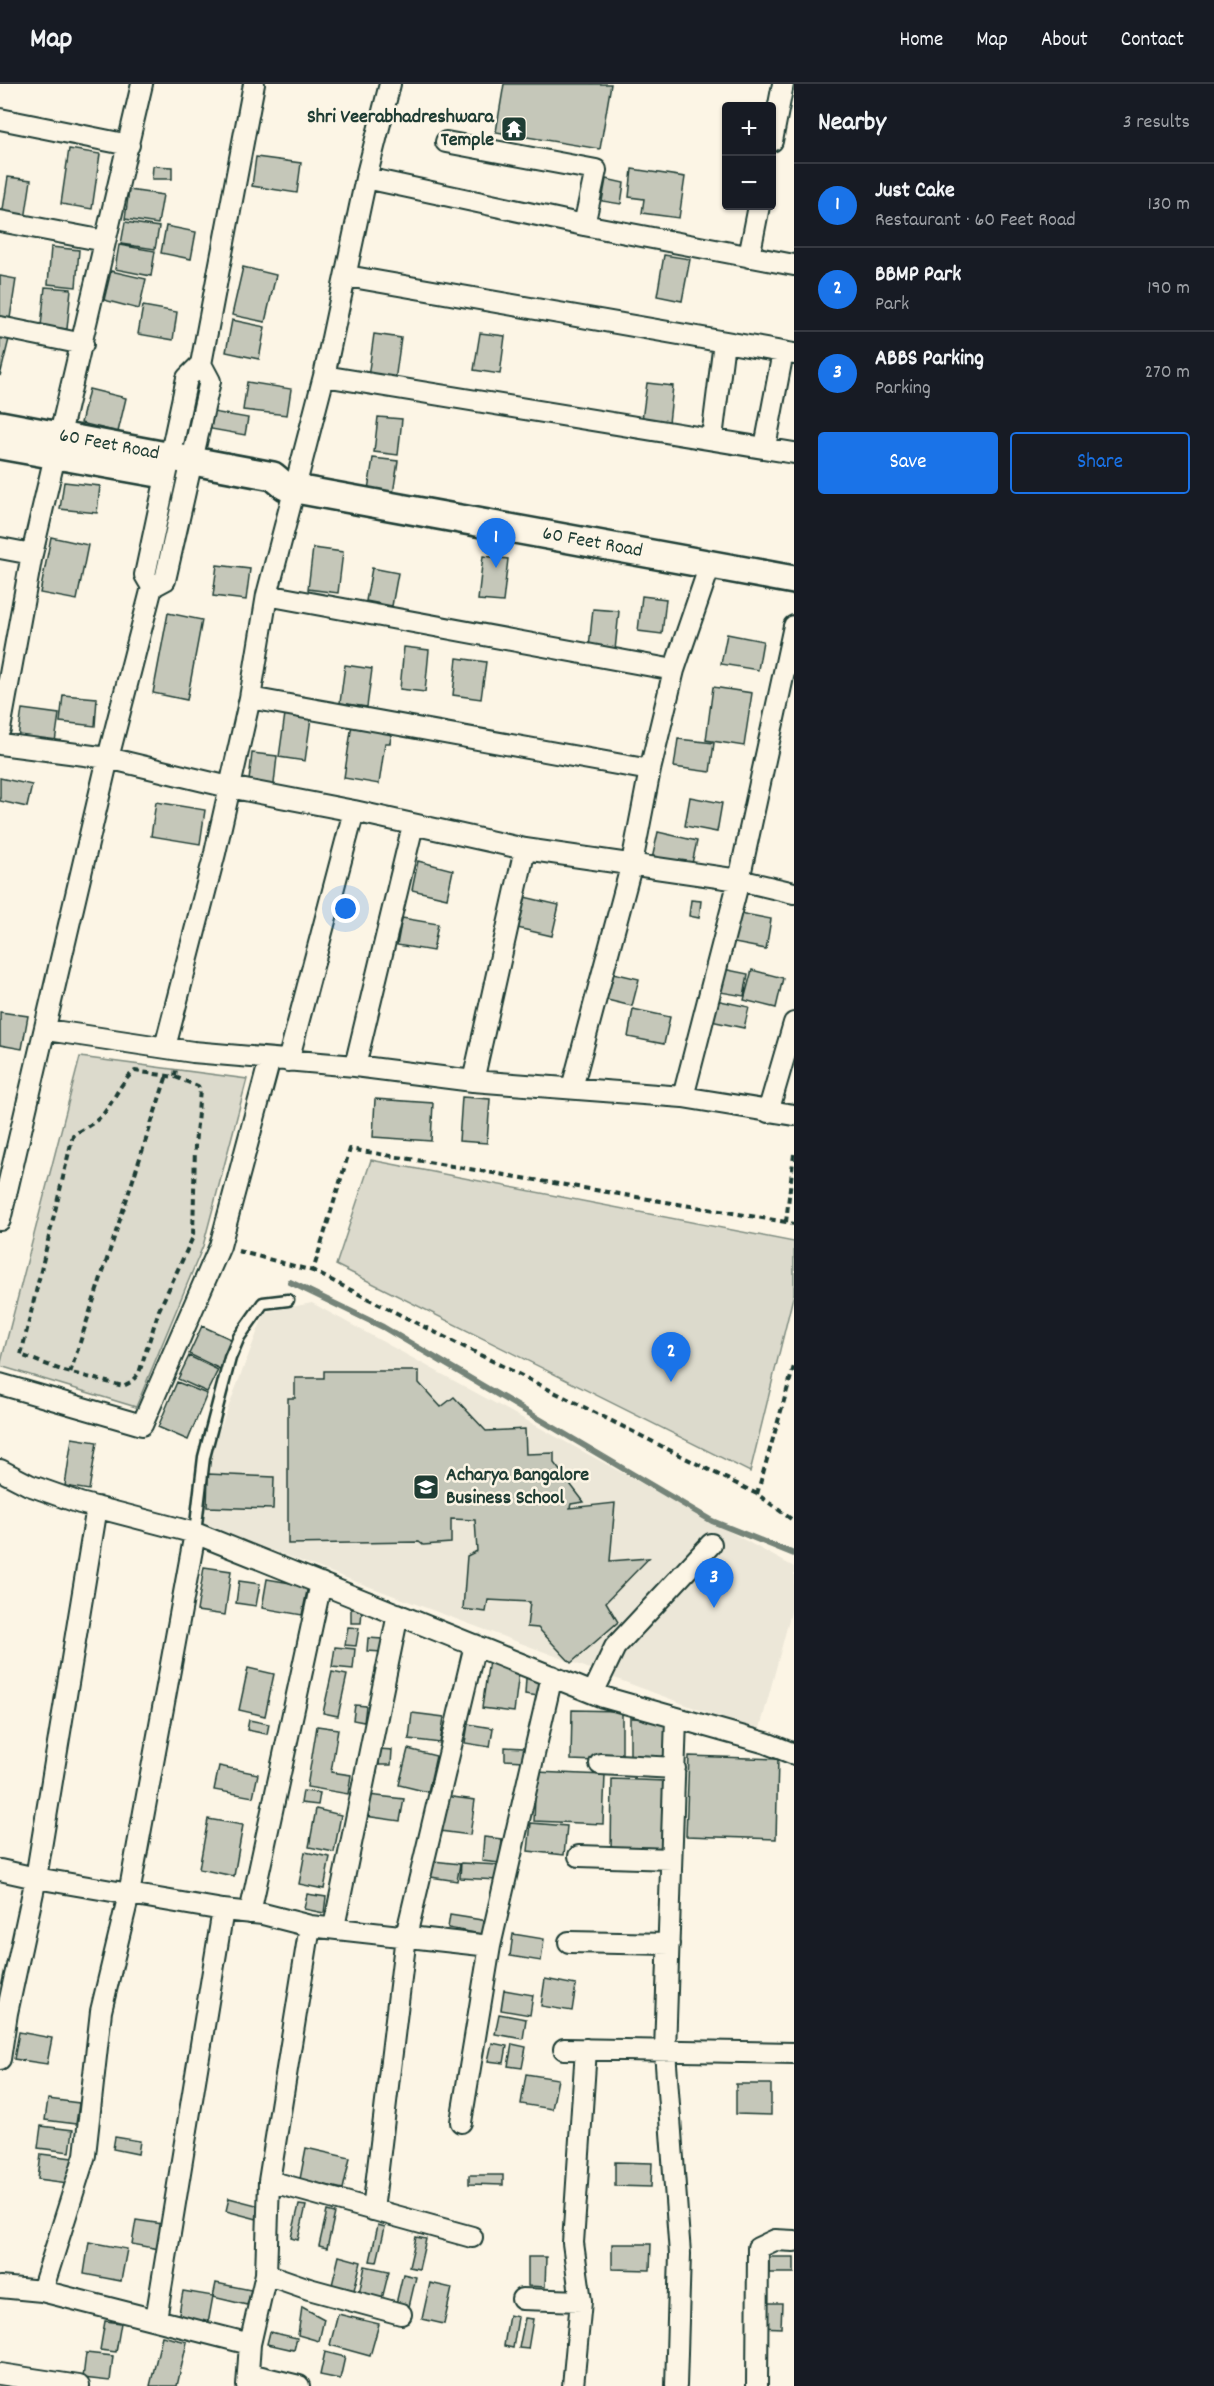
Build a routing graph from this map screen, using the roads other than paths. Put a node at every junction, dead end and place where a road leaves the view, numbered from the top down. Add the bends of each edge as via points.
1 (142, 84) edge
2 (254, 84) edge
3 (390, 84) edge
4 (783, 84) edge
5 (776, 117) edge
6 (0, 119) edge
7 (446, 142) dead end
8 (129, 145) junction
9 (366, 178) junction
10 (758, 210) edge
11 (0, 220) edge
12 (584, 225) junction
13 (105, 241) junction
14 (749, 257) junction
15 (794, 265) edge
16 (347, 276) junction
17 (0, 327) edge
18 (724, 342) junction
19 (83, 344) junction
20 (789, 353) edge
21 (324, 376) junction
22 (0, 425) edge
23 (712, 438) junction
24 (0, 445) edge
25 (59, 445) junction
26 (765, 447) junction
27 (794, 453) edge
28 (178, 467) junction
29 (291, 488) junction
30 (0, 548) edge
31 (32, 555) junction
32 (710, 565) junction
33 (794, 580) edge
34 (267, 595) junction
35 (794, 626) edge
36 (7, 651) edge
37 (674, 670) junction
38 (250, 698) junction
39 (0, 729) edge
40 (0, 744) edge
41 (108, 758) junction
42 (650, 770) junction
43 (229, 787) junction
44 (354, 810) junction
45 (413, 825) junction
46 (525, 849) junction
47 (632, 863) junction
48 (739, 880) junction
49 (794, 893) edge
50 (794, 1023) edge
51 (46, 1030) junction
52 (172, 1049) junction
53 (279, 1060) junction
54 (355, 1066) junction
55 (473, 1081) junction
56 (572, 1088) junction
57 (683, 1097) junction
58 (768, 1112) junction
59 (794, 1116) edge
60 (0, 1220) edge
61 (288, 1300) dead end
62 (0, 1384) edge
63 (0, 1470) edge
64 (97, 1507) junction
65 (195, 1533) junction
66 (711, 1544) dead end
67 (321, 1583) junction
68 (399, 1614) junction
69 (475, 1645) junction
70 (552, 1676) junction
71 (594, 1693) junction
72 (676, 1718) junction
73 (794, 1754) edge
74 (600, 1764) dead end
75 (675, 1768) junction
76 (579, 1856) dead end
77 (671, 1859) junction
78 (0, 1870) edge
79 (36, 1878) junction
80 (129, 1894) junction
81 (224, 1910) junction
82 (250, 1913) junction
83 (310, 1926) junction
84 (334, 1927) junction
85 (406, 1936) junction
86 (569, 1942) dead end
87 (669, 1944) junction
88 (490, 1946) junction
89 (564, 2049) dead end
90 (586, 2049) junction
91 (665, 2050) junction
92 (794, 2053) edge
93 (0, 2059) edge
94 (461, 2122) dead end
95 (269, 2181) junction
96 (373, 2210) junction
97 (472, 2237) dead end
98 (794, 2241) edge
99 (266, 2274) junction
100 (0, 2287) edge
101 (42, 2291) junction
102 (522, 2299) dead end
103 (581, 2301) junction
104 (401, 2313) dead end
105 (156, 2319) junction
106 (250, 2344) junction
107 (0, 2374) edge
108 (248, 2380) edge
109 (79, 2386) edge
110 (299, 2386) edge
111 (573, 2386) edge
112 (676, 2386) edge
113 (757, 2386) edge

1 - 8 street
2 - 28 street via 201,364 187,378
3 - 9 street
4 - 5 street
6 - 8 street
7 - 12 street via 596,170
8 - 13 street
9 - 12 street
9 - 16 street
10 - 14 street
11 - 13 street
12 - 14 street
13 - 19 street
14 - 15 street
16 - 18 street
16 - 21 street
17 - 19 street
18 - 20 street
18 - 23 street
19 - 25 street
20 - 26 street
21 - 23 street
21 - 29 street
22 - 25 street, 60 Feet Road
23 - 26 street
24 - 25 street, 60 Feet Road
25 - 28 street, 60 Feet Road
25 - 31 street
26 - 27 street
28 - 29 street, 60 Feet Road via 273,476
28 - 41 street via 165,580 152,587
29 - 32 street, 60 Feet Road
29 - 34 street
30 - 31 street
31 - 36 street
32 - 33 street, 60 Feet Road
32 - 37 street
34 - 37 street
34 - 38 street
35 - 48 street
36 - 39 street
37 - 42 street
38 - 42 street
38 - 43 street
40 - 41 street
41 - 43 street
41 - 51 street
42 - 47 street
43 - 44 street
43 - 52 street
44 - 45 street
44 - 53 street
45 - 46 street
45 - 54 street
46 - 47 street
46 - 55 street
47 - 48 street
47 - 56 street
48 - 49 street
48 - 57 street
50 - 58 street
51 - 52 street
51 - 60 street
52 - 53 street
53 - 54 street
53 - 62 street via 220,1246 142,1425
54 - 55 street
55 - 56 street
56 - 57 street
57 - 58 street
58 - 59 street
61 - 65 lane via 263,1302 230,1358 204,1457
63 - 64 street via 29,1485
64 - 65 street
64 - 79 street
65 - 67 street
65 - 80 street
66 - 71 street via 615,1647
67 - 68 street
67 - 82 street
68 - 69 street
68 - 84 street
69 - 70 street
69 - 85 street
70 - 71 street
70 - 88 street
71 - 72 street
72 - 73 street
72 - 75 street
74 - 75 street
75 - 77 street
76 - 77 street
77 - 87 street
78 - 79 street
79 - 80 street
79 - 93 street
80 - 81 street
80 - 101 street via 101,2011 85,2155
81 - 82 street
81 - 105 street
82 - 83 street
83 - 84 street
83 - 95 street
84 - 85 street
85 - 88 street
85 - 96 street
86 - 87 street
87 - 91 street
88 - 94 street
89 - 90 street
90 - 91 street
90 - 103 street via 573,2242
91 - 92 street
91 - 112 street via 680,2254
95 - 96 street
95 - 99 street
96 - 97 street
98 - 113 street via 775,2240 758,2248
99 - 104 street
99 - 106 street
100 - 101 street
101 - 105 street
102 - 103 street
103 - 111 street
105 - 106 street
106 - 108 street
107 - 109 street
108 - 110 street

